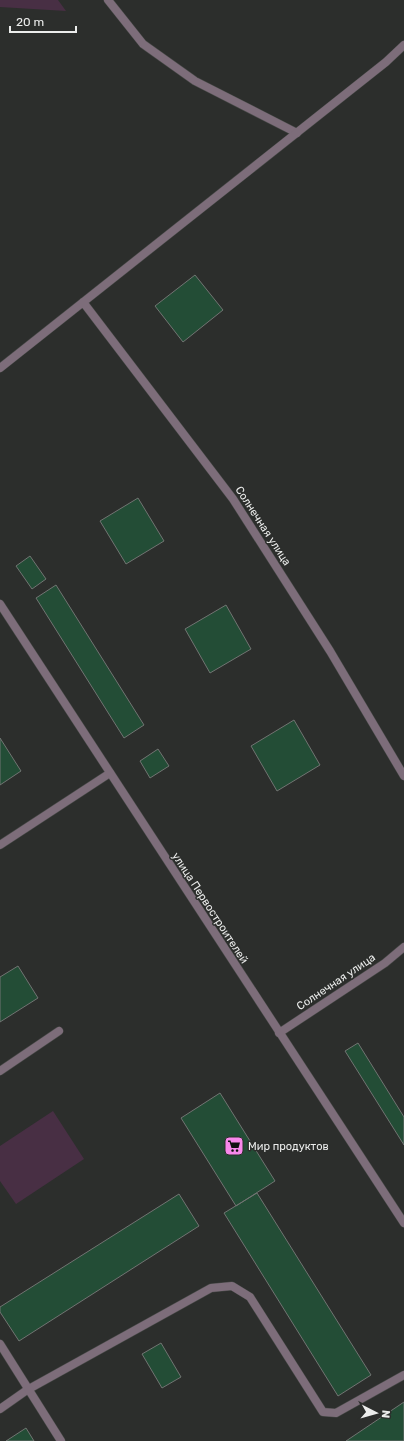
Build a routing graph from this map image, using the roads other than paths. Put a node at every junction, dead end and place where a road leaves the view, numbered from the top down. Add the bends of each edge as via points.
1 (108, 0) edge
2 (404, 45) edge
3 (297, 133) junction
4 (83, 302) junction
5 (0, 368) edge
6 (0, 604) edge
7 (110, 773) junction
8 (404, 776) edge
9 (0, 845) edge
10 (404, 947) edge
11 (59, 1031) dead end
12 (279, 1033) junction
13 (0, 1071) edge
14 (404, 1223) edge
15 (0, 1344) edge
16 (404, 1375) edge
17 (28, 1390) junction
18 (0, 1409) edge
19 (61, 1441) edge

1 - 3 street via 143,44 195,82
2 - 3 street
3 - 4 street
4 - 5 street
4 - 8 street, Солнечная улица via 233,499 330,651
6 - 7 street, улица Первостроителей
7 - 9 street
7 - 12 street, улица Первостроителей
10 - 12 street, Солнечная улица via 385,963
11 - 13 street
12 - 14 street, улица Первостроителей
15 - 17 street
16 - 17 street via 336,1413 323,1412 250,1297 232,1286 211,1288
17 - 18 street
17 - 19 street

